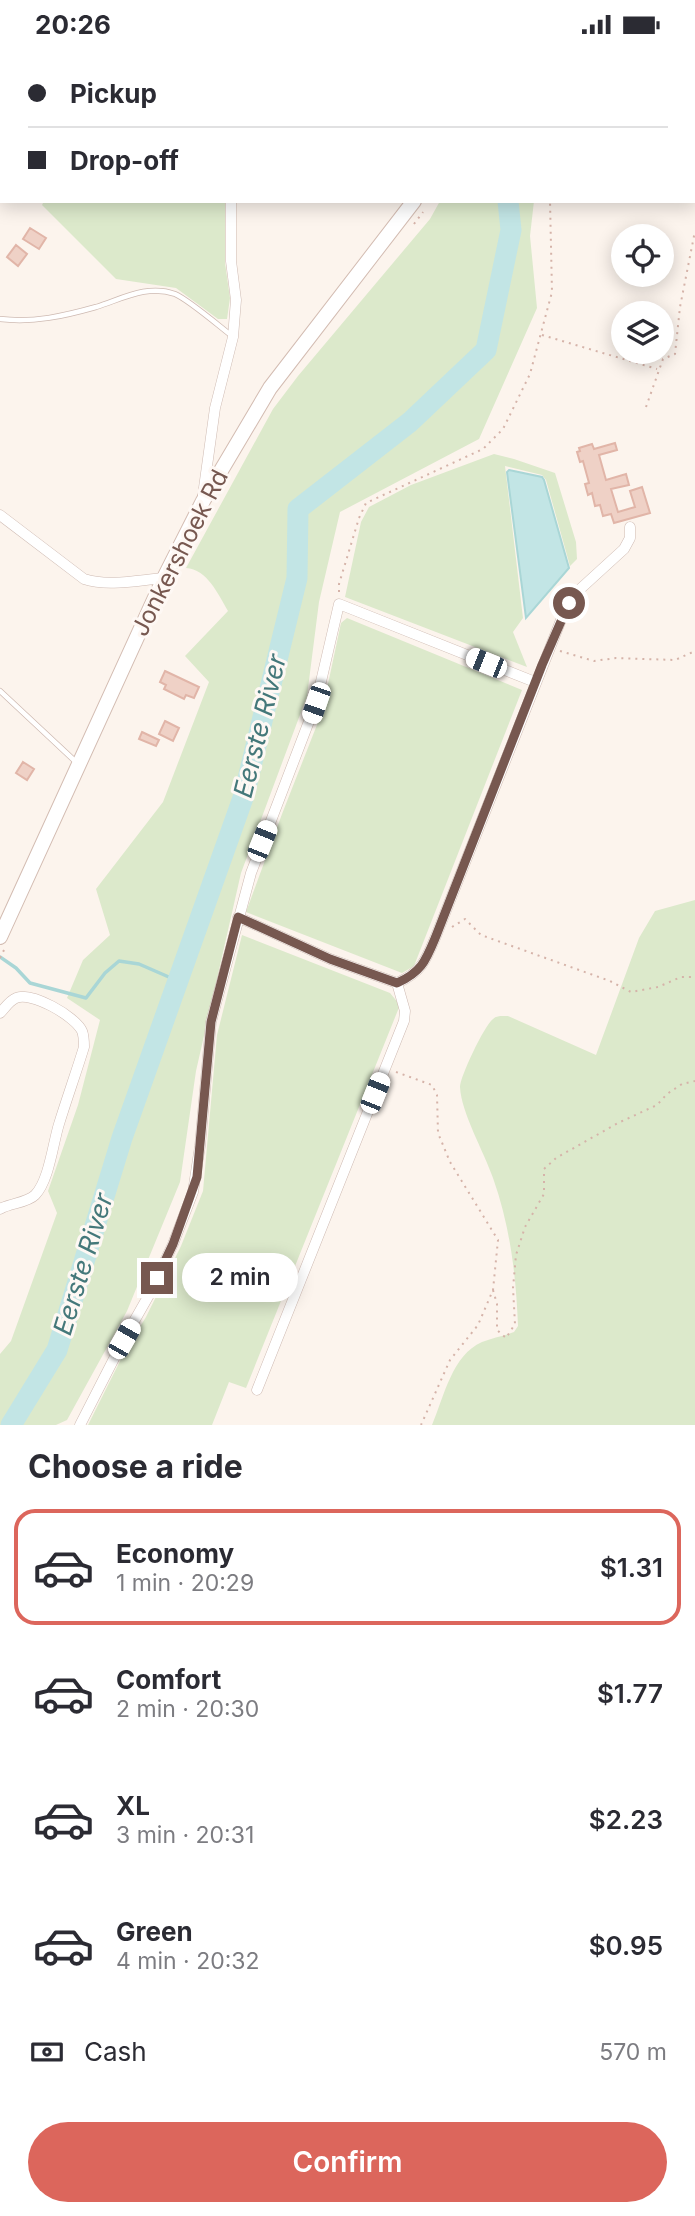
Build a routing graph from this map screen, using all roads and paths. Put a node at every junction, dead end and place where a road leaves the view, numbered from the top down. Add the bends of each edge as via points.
1 (231, 203) edge
2 (550, 203) edge
3 (420, 205) edge
4 (412, 225) dead end
5 (695, 231) edge
6 (0, 319) edge
7 (541, 335) junction
8 (233, 337) junction
9 (659, 370) junction
10 (646, 407) dead end
11 (203, 501) junction
12 (0, 515) edge
13 (630, 527) dead end
14 (164, 578) junction
15 (340, 604) junction
16 (549, 648) junction
17 (695, 651) edge
18 (535, 683) junction
19 (0, 691) edge
20 (79, 765) junction
21 (238, 917) junction
22 (436, 936) junction
23 (2, 944) edge
24 (0, 958) edge
25 (695, 977) edge
26 (397, 983) junction
27 (0, 1013) edge
28 (385, 1068) junction
29 (695, 1081) edge
30 (0, 1209) edge
31 (493, 1290) junction
32 (257, 1390) dead end
33 (80, 1425) edge
34 (421, 1425) edge

1 - 8 street via 236,300
2 - 7 path via 552,292
3 - 4 path
3 - 11 street, Jonkershoek Rd via 271,388
5 - 9 path via 675,354 663,359
6 - 8 lane via 51,319 124,296 159,291 177,295
7 - 9 path
7 - 15 path via 530,374 503,429 483,449 366,503 339,584
8 - 11 street via 215,408
9 - 10 path
11 - 14 street, Jonkershoek Rd
12 - 14 street via 84,579
13 - 16 street via 624,549 569,603
14 - 20 street, Jonkershoek Rd
15 - 18 street
15 - 21 street via 316,703
16 - 17 path via 594,661 675,660
16 - 18 street
18 - 22 street
19 - 20 lane
20 - 23 street, Jonkershoek Rd
21 - 26 street via 330,959
21 - 33 street via 211,1022 193,1192 149,1296
22 - 25 path via 465,919 481,935 631,992
22 - 26 street via 421,967
23 - 24 path
26 - 28 street via 404,1021
27 - 30 street via 16,997 37,1001 77,1023 84,1047 38,1191 31,1199
28 - 31 path via 432,1085 437,1095 438,1133 450,1162 498,1240
28 - 32 street
29 - 31 path via 682,1084 657,1105 544,1168 544,1193 516,1255 515,1324 506,1338 496,1329
31 - 34 path via 478,1325 450,1360

